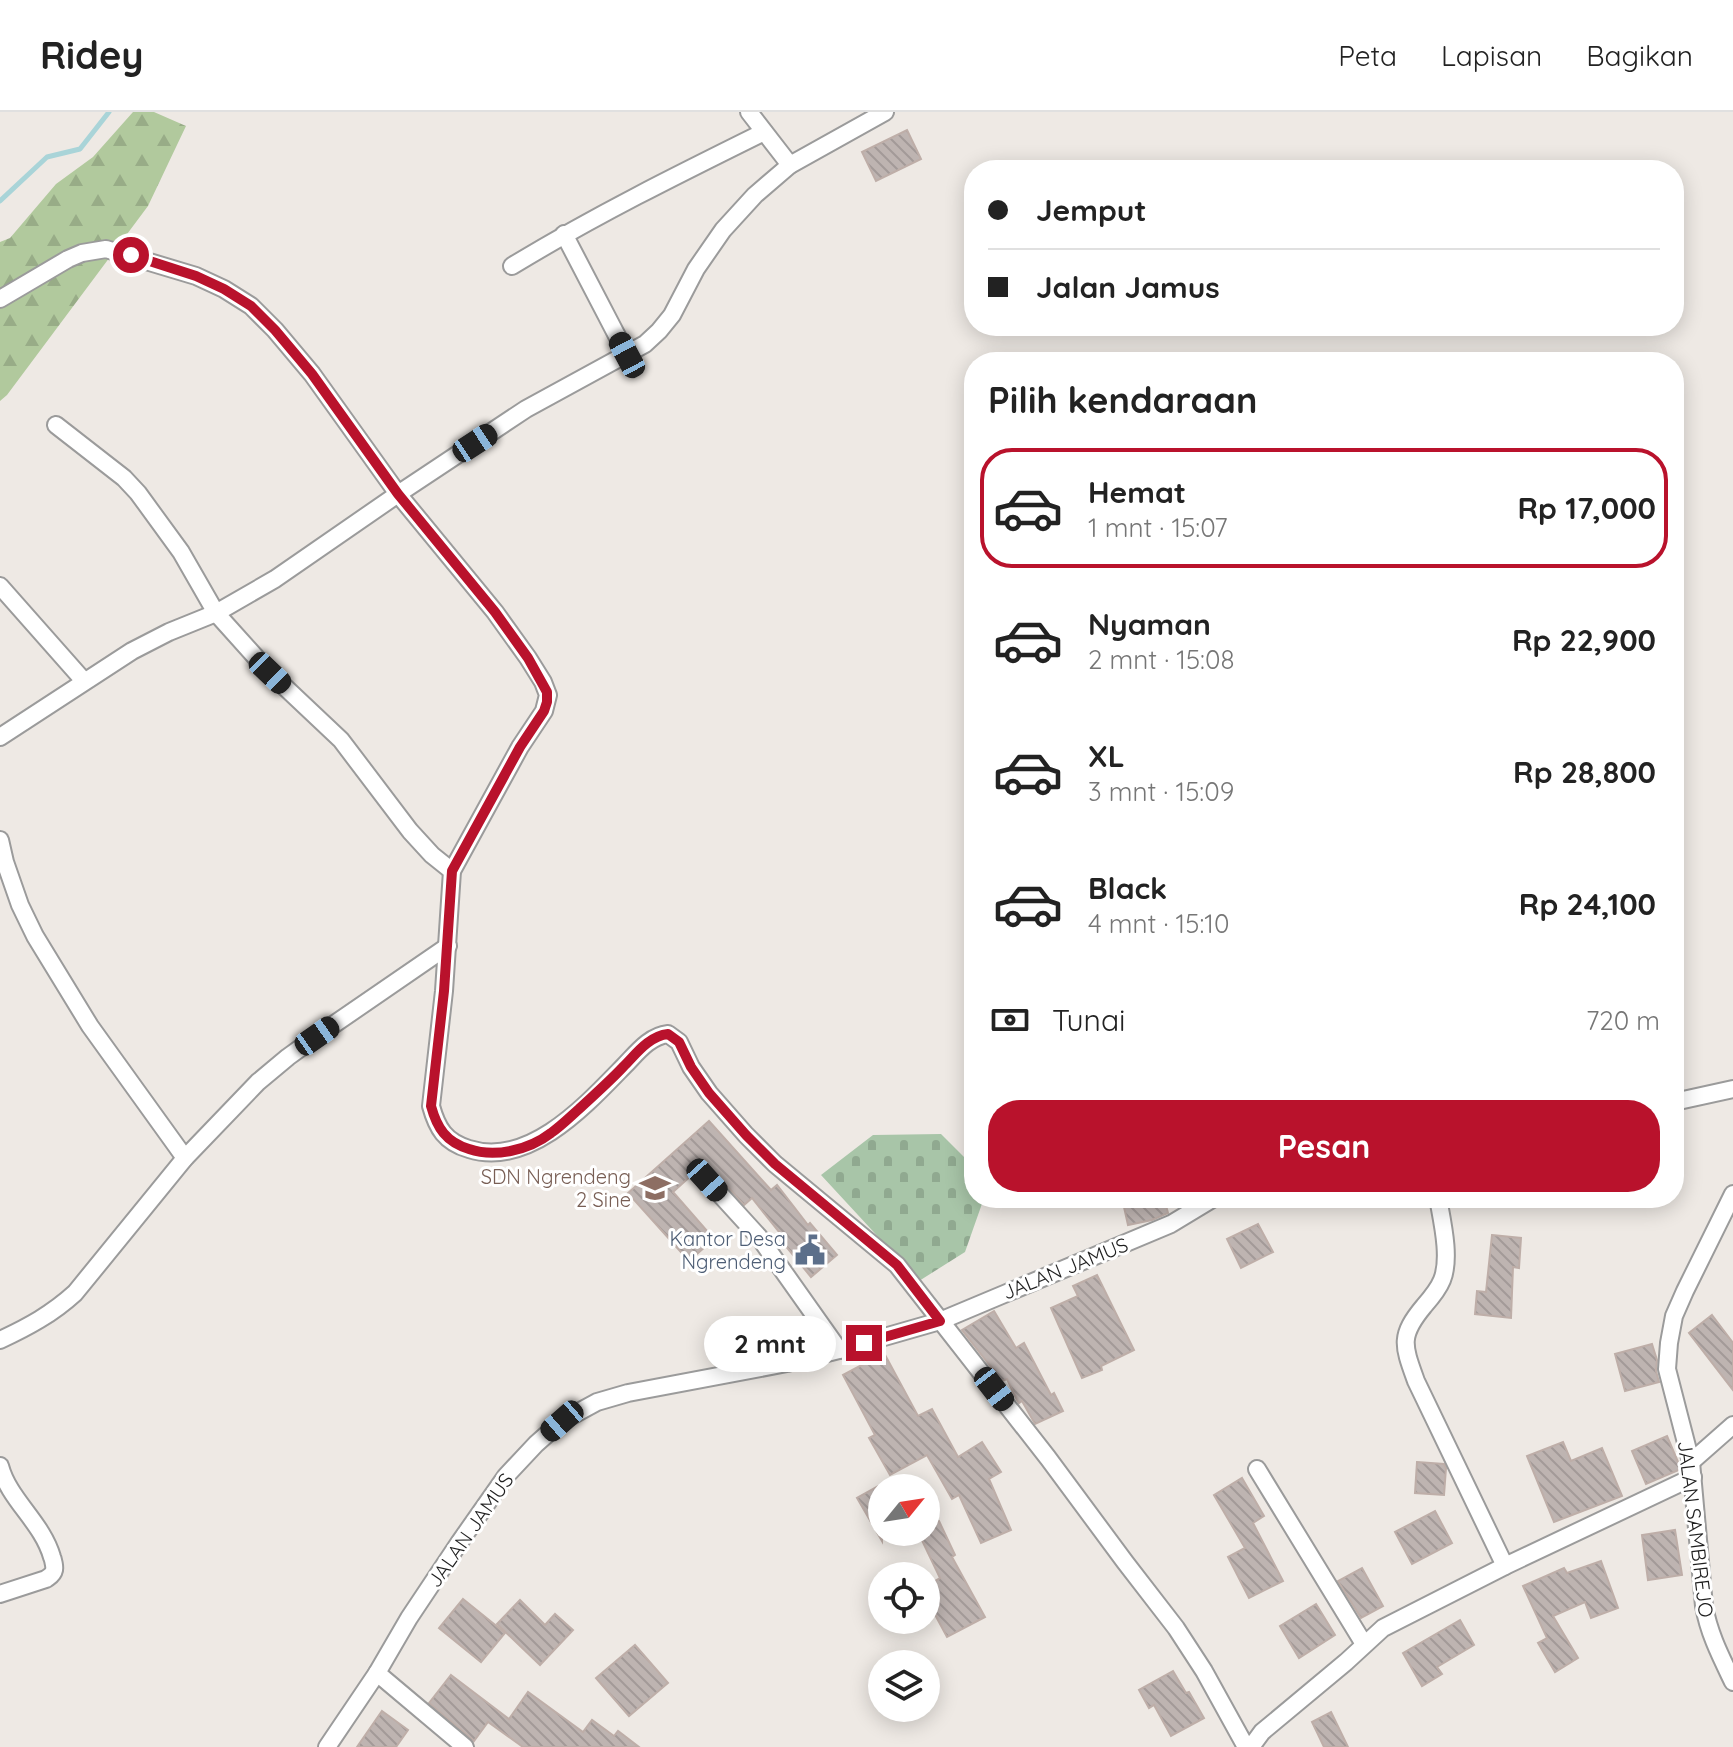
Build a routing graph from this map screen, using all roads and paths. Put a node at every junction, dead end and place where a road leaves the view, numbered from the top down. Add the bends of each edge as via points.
1 (749, 112) edge
2 (885, 112) edge
3 (764, 132) junction
4 (790, 165) junction
5 (564, 234) junction
6 (512, 266) dead end
7 (0, 299) edge
8 (627, 355) junction
9 (56, 425) dead end
10 (398, 494) junction
11 (0, 586) edge
12 (216, 613) junction
13 (84, 681) junction
14 (0, 737) edge
15 (0, 840) edge
16 (452, 871) junction
17 (448, 946) junction
18 (1733, 1089) edge
19 (1684, 1100) edge
20 (185, 1158) junction
21 (707, 1180) dead end
22 (1733, 1194) edge
23 (1197, 1208) edge
24 (1439, 1208) edge
25 (940, 1321) junction
26 (0, 1340) edge
27 (839, 1350) junction
28 (1733, 1425) edge
29 (0, 1466) edge
30 (1257, 1469) dead end
31 (1692, 1470) junction
32 (1505, 1566) junction
33 (0, 1594) edge
34 (1364, 1644) junction
35 (377, 1673) junction
36 (1733, 1682) edge
37 (327, 1747) edge
38 (465, 1747) edge
39 (1248, 1747) edge

1 - 3 street
2 - 4 street
3 - 4 street
3 - 5 street
4 - 8 street via 723,230 659,331
5 - 6 street
5 - 8 street
7 - 10 street via 68,259 106,249 224,289 275,330
8 - 10 street via 526,409
9 - 12 street via 138,493
10 - 12 street
10 - 16 street via 495,612 548,695 544,711
11 - 13 street
12 - 13 street via 132,651
12 - 16 street via 341,740 410,831
13 - 14 street
15 - 20 street via 35,936 90,1026
16 - 17 street
17 - 20 street via 288,1057
17 - 25 street via 431,1106 447,1138 477,1152 502,1153 530,1144 549,1135 644,1046 668,1034 746,1135 897,1265
18 - 19 street
20 - 26 street via 75,1293 56,1310
21 - 27 street via 759,1237
22 - 31 street, JALAN SAMBIREJO via 1674,1316 1669,1343 1667,1369
23 - 25 street, JALAN JAMUS via 1171,1224
24 - 32 street via 1444,1278 1412,1321 1405,1336 1407,1355
25 - 27 street, JALAN JAMUS
25 - 39 street via 1176,1628
27 - 35 street, JALAN JAMUS via 628,1393 562,1421 506,1476
28 - 31 street
29 - 33 street via 43,1534 54,1570 46,1579
30 - 34 street
31 - 32 street
31 - 36 street, JALAN SAMBIREJO via 1707,1626
32 - 34 street via 1400,1618
34 - 39 street
35 - 37 street, JALAN JAMUS
35 - 38 street

